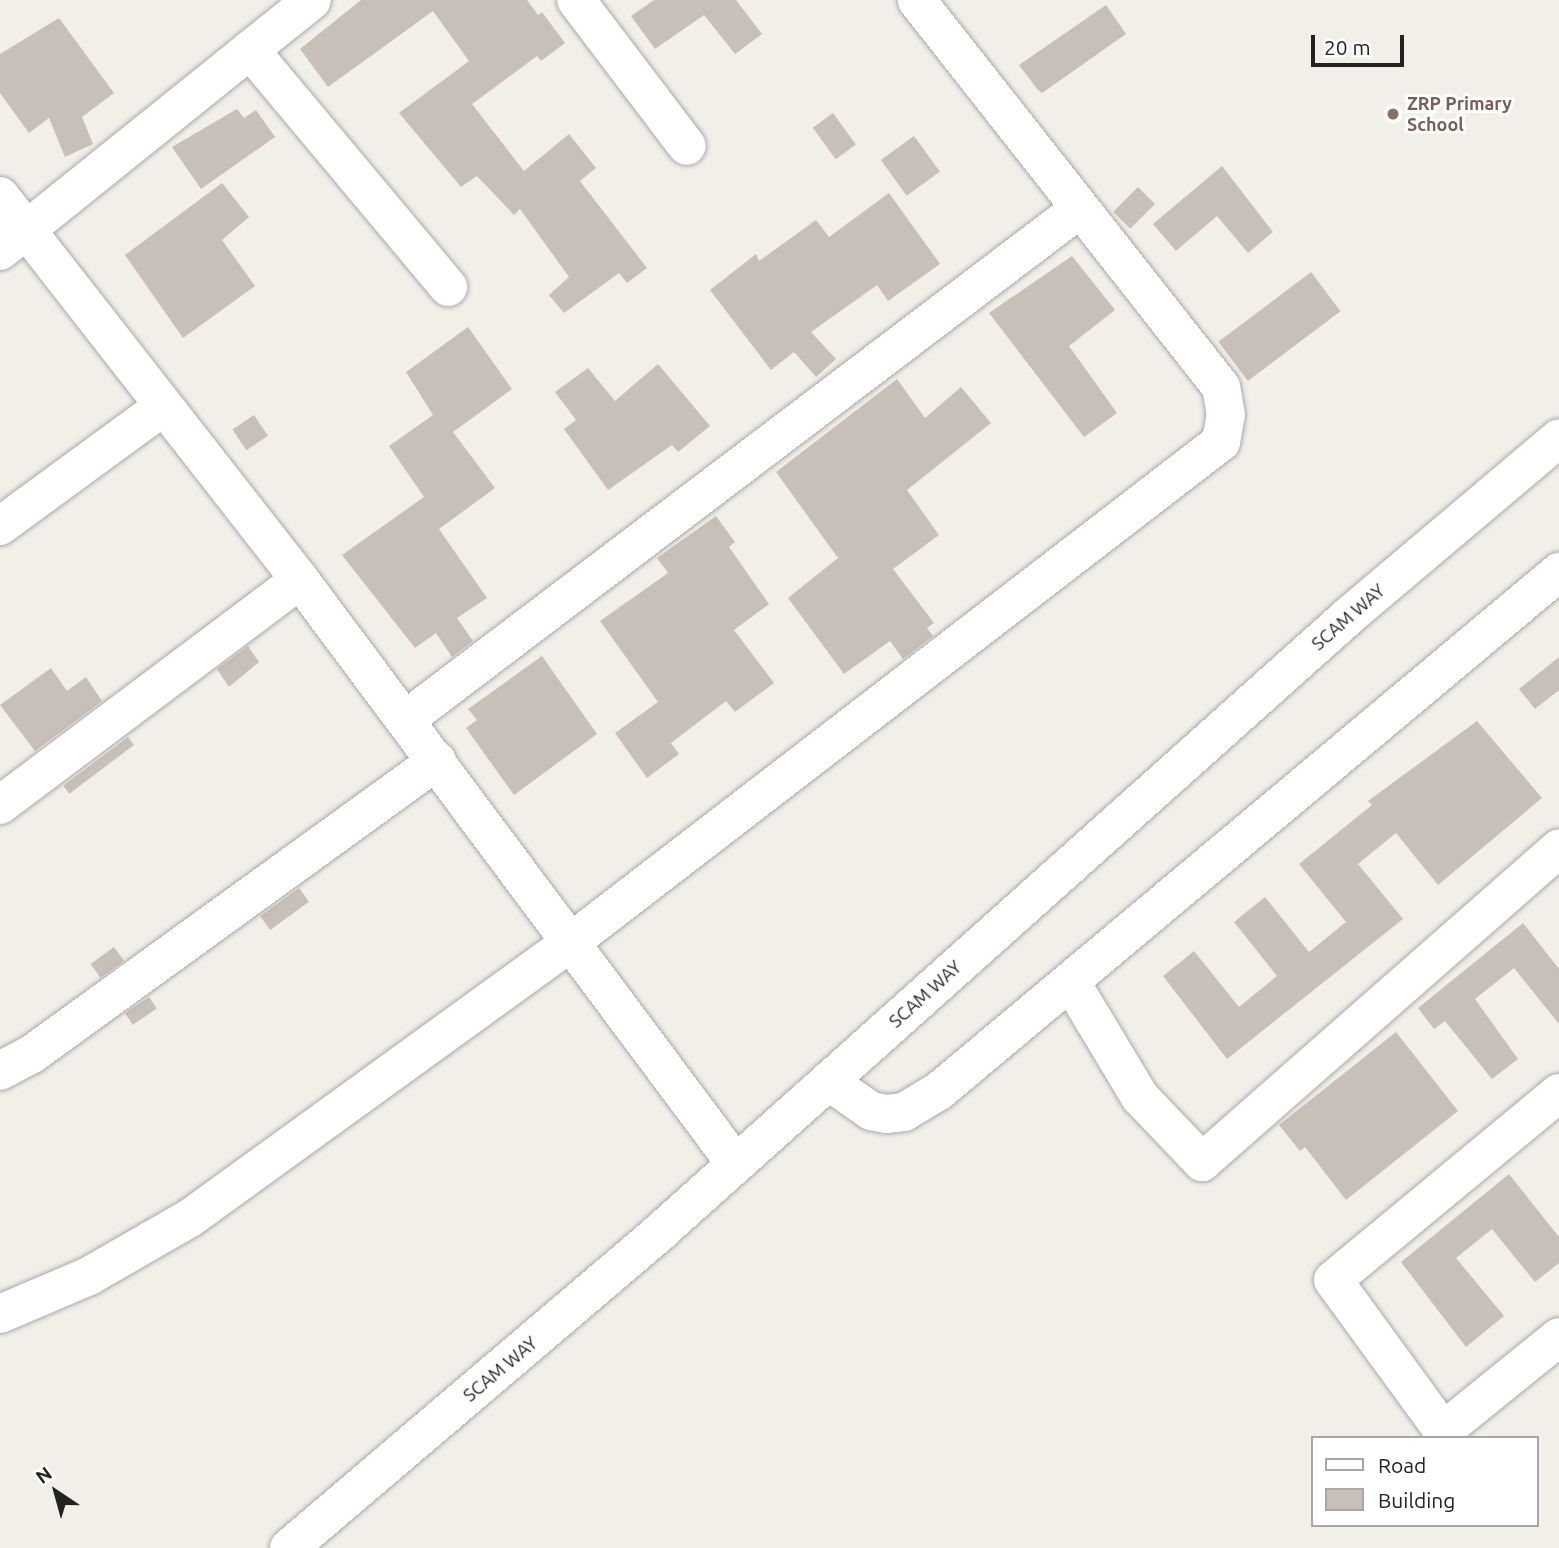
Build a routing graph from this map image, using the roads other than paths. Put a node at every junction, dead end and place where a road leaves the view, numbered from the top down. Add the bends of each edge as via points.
1 (312, 0) edge
2 (576, 0) edge
3 (917, 0) edge
4 (250, 50) junction
5 (687, 146) dead end
6 (0, 196) edge
7 (1078, 210) junction
8 (14, 241) edge
9 (449, 287) dead end
10 (164, 406) junction
11 (1559, 438) edge
12 (0, 526) edge
13 (1559, 572) edge
14 (300, 580) junction
15 (405, 720) junction
16 (437, 761) junction
17 (0, 805) edge
18 (1559, 848) edge
19 (571, 942) junction
20 (1072, 984) junction
21 (0, 1071) edge
22 (828, 1081) junction
23 (1559, 1093) edge
24 (735, 1163) junction
25 (0, 1314) edge
26 (1559, 1337) edge
27 (289, 1548) edge

1 - 4 street
2 - 5 street
3 - 7 street
4 - 8 street
4 - 9 street
6 - 8 street
7 - 15 street
7 - 19 street via 1221,387 1226,415 1221,442
8 - 10 street
10 - 12 street
10 - 14 street
11 - 22 street, SCAM WAY via 1351,614
13 - 20 street
14 - 15 street
14 - 17 street
15 - 16 street
16 - 19 street
16 - 21 street via 43,1046
18 - 20 street via 1202,1162 1140,1097
19 - 24 street
19 - 25 street via 190,1219 89,1276
20 - 22 street via 939,1091 904,1112 871,1111
22 - 24 street, SCAM WAY
23 - 26 street via 1333,1280 1443,1431
24 - 27 street, SCAM WAY

